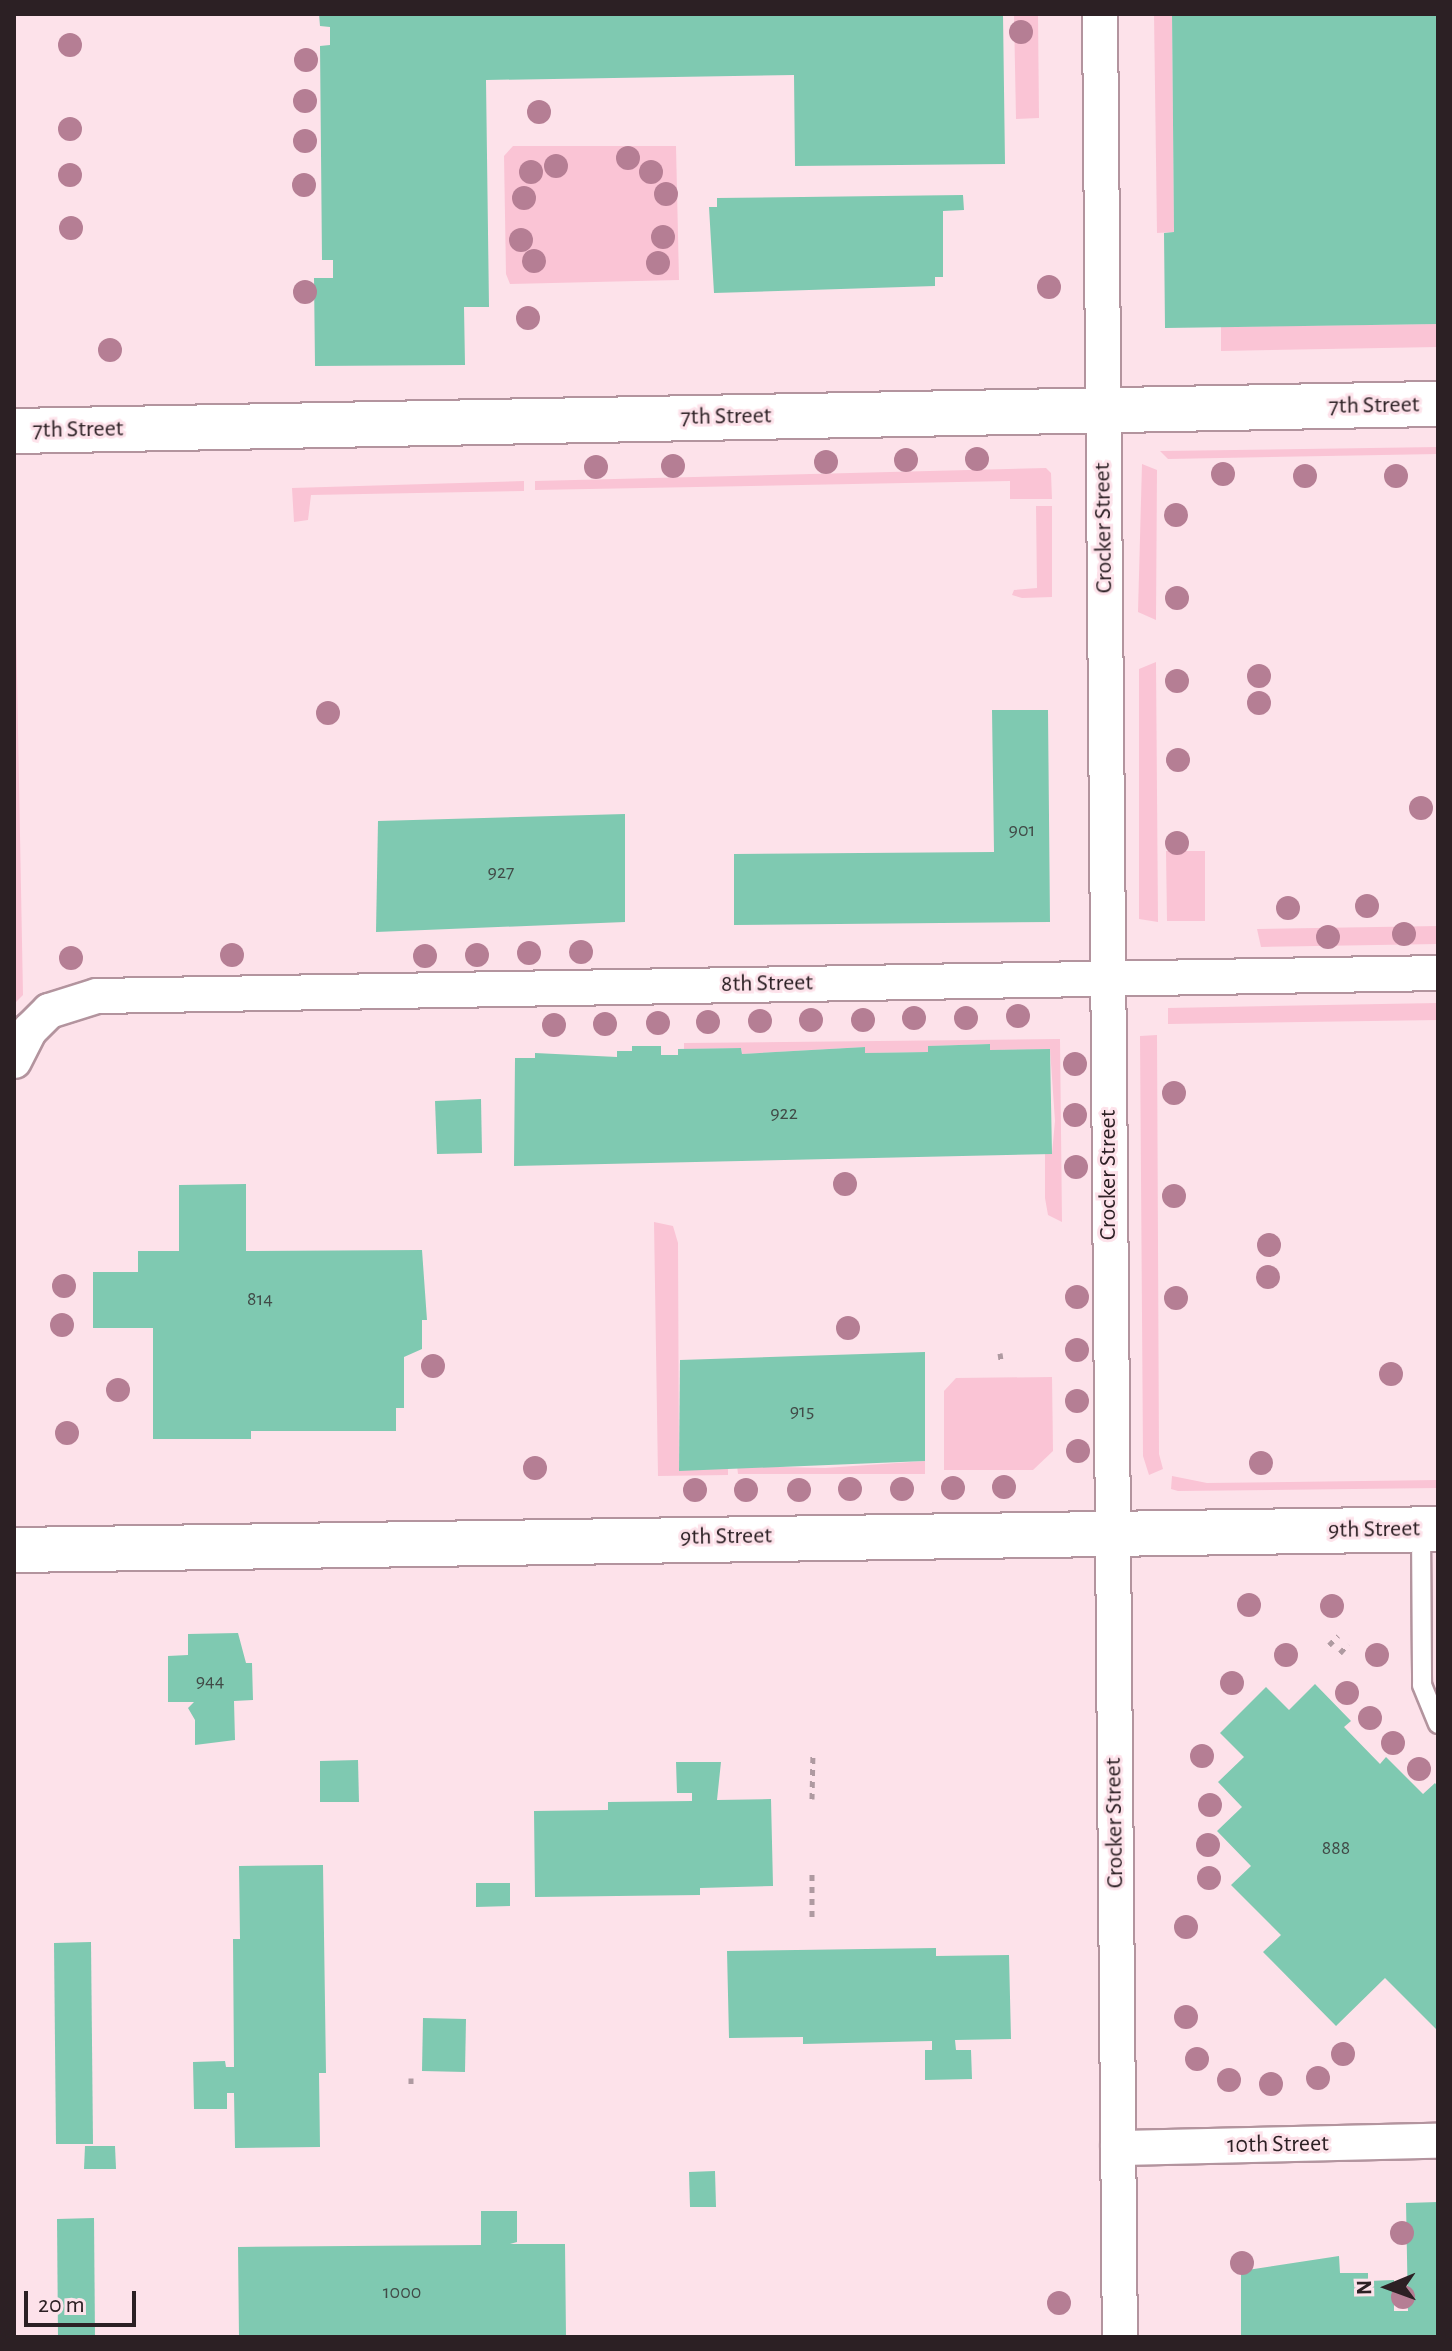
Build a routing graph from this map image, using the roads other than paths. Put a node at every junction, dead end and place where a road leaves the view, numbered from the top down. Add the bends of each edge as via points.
1 (1100, 14) edge
2 (1438, 404) edge
3 (1103, 411) junction
4 (14, 431) edge
5 (1438, 973) edge
6 (1107, 978) junction
7 (14, 1061) edge
8 (1429, 1529) edge
9 (1112, 1532) junction
10 (14, 1550) edge
11 (1438, 1724) edge
12 (1438, 2141) edge
13 (1118, 2148) junction
14 (1120, 2337) edge

1 - 3 street, Crocker Street
2 - 3 main road, 7th Street
3 - 4 main road, 7th Street
3 - 6 street, Crocker Street
5 - 6 street, 8th Street
6 - 7 street, 8th Street via 97,996 49,1011 30,1030
6 - 9 street, Crocker Street
8 - 9 main road, 9th Street
8 - 11 lane via 1422,1685
9 - 10 main road, 9th Street
9 - 13 street, Crocker Street
12 - 13 street, 10th Street
13 - 14 street, Crocker Street

